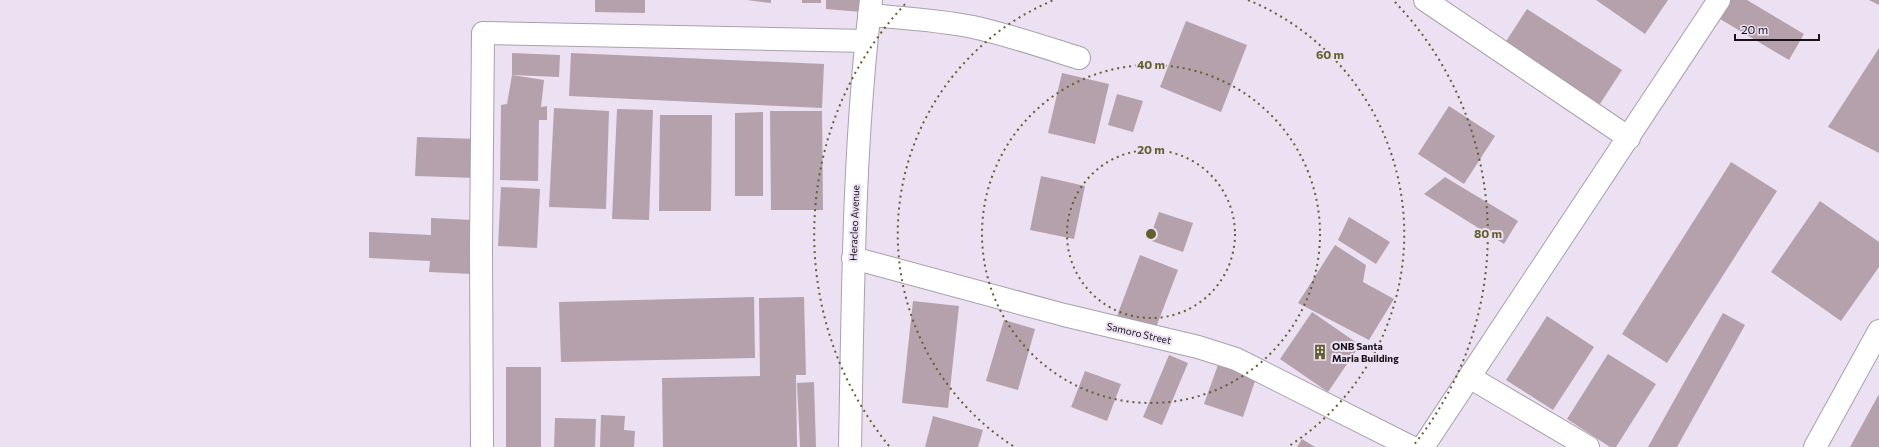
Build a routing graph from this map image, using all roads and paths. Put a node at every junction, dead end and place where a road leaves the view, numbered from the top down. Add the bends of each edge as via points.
1 (1425, 0) edge
2 (1719, 0) edge
3 (870, 8) edge
4 (866, 41) junction
5 (1079, 58) dead end
6 (1629, 138) junction
7 (853, 258) junction
8 (1879, 331) edge
9 (1470, 378) junction
10 (482, 447) edge
11 (850, 447) edge
12 (1411, 447) edge
13 (1424, 447) edge
14 (1588, 447) edge
15 (1814, 447) edge

1 - 6 street
2 - 6 street
3 - 4 street, Heracleo Avenue
3 - 5 street via 1012,36
4 - 7 street, Heracleo Avenue
4 - 10 street via 483,33
6 - 9 street
7 - 11 street, Heracleo Avenue
7 - 12 street, Samoro Street via 1236,359
8 - 15 street
9 - 13 street
9 - 14 street

